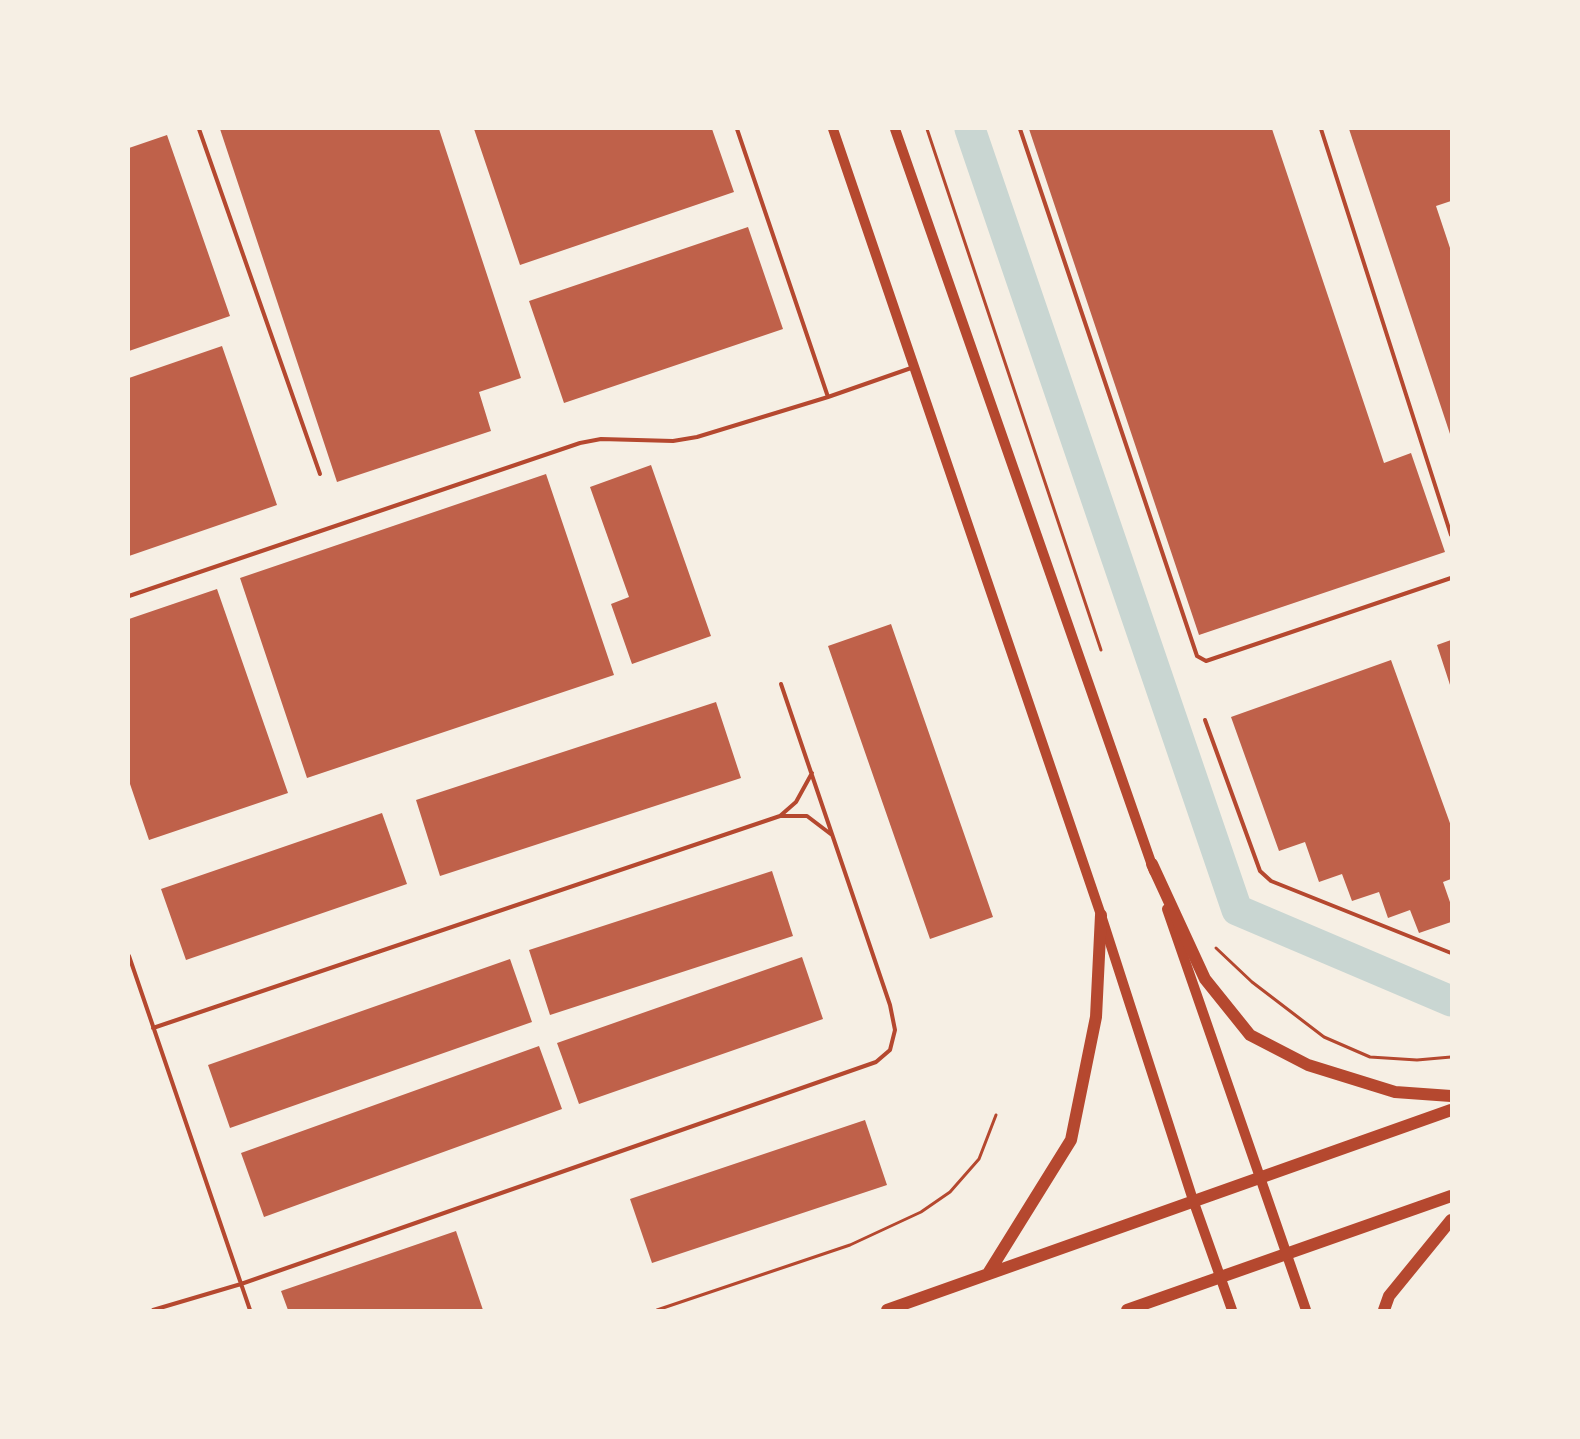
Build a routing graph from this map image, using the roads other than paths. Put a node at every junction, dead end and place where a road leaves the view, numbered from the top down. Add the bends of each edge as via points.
1 (199, 129) edge
2 (737, 129) edge
3 (834, 129) edge
4 (895, 129) edge
5 (1020, 129) edge
6 (1321, 129) edge
7 (914, 367) junction
8 (828, 397) junction
9 (320, 474) dead end
10 (1451, 535) edge
11 (1451, 578) edge
12 (129, 596) edge
13 (781, 684) dead end
14 (1205, 720) dead end
15 (812, 773) junction
16 (780, 816) junction
17 (833, 836) junction
18 (1152, 864) junction
19 (1101, 915) junction
20 (1451, 953) edge
21 (129, 956) edge
22 (153, 1028) junction
23 (1451, 1096) edge
24 (1451, 1110) edge
25 (1260, 1177) junction
26 (1451, 1196) edge
27 (1193, 1200) junction
28 (1451, 1220) edge
29 (1287, 1255) junction
30 (989, 1272) junction
31 (1221, 1278) junction
32 (241, 1284) junction
33 (153, 1310) edge
34 (250, 1310) edge
35 (887, 1310) edge
36 (1127, 1310) edge
37 (1232, 1310) edge
38 (1306, 1310) edge
39 (1384, 1310) edge

1 - 9 lane
2 - 8 lane
3 - 7 main road
4 - 18 main road
5 - 11 lane via 1197,656 1206,661
6 - 10 lane
7 - 8 lane
7 - 19 main road
8 - 12 lane via 696,437 673,441 601,439 580,443
13 - 15 lane
14 - 20 lane via 1260,871 1271,881
15 - 16 lane via 796,802
15 - 17 lane
16 - 17 lane via 808,816
16 - 22 lane
17 - 32 lane via 890,1005 895,1030 890,1050 876,1062
18 - 23 main road via 1205,980 1250,1035 1308,1064 1395,1092
18 - 25 main road
19 - 27 main road
19 - 30 main road via 1096,1016 1071,1140
21 - 22 lane
22 - 32 lane
24 - 25 main road
25 - 27 main road
25 - 29 main road
26 - 29 main road
27 - 30 main road
27 - 31 main road
28 - 39 main road via 1389,1296
29 - 31 main road
29 - 38 main road
30 - 35 main road
31 - 36 main road
31 - 37 main road
32 - 33 lane
32 - 34 lane

